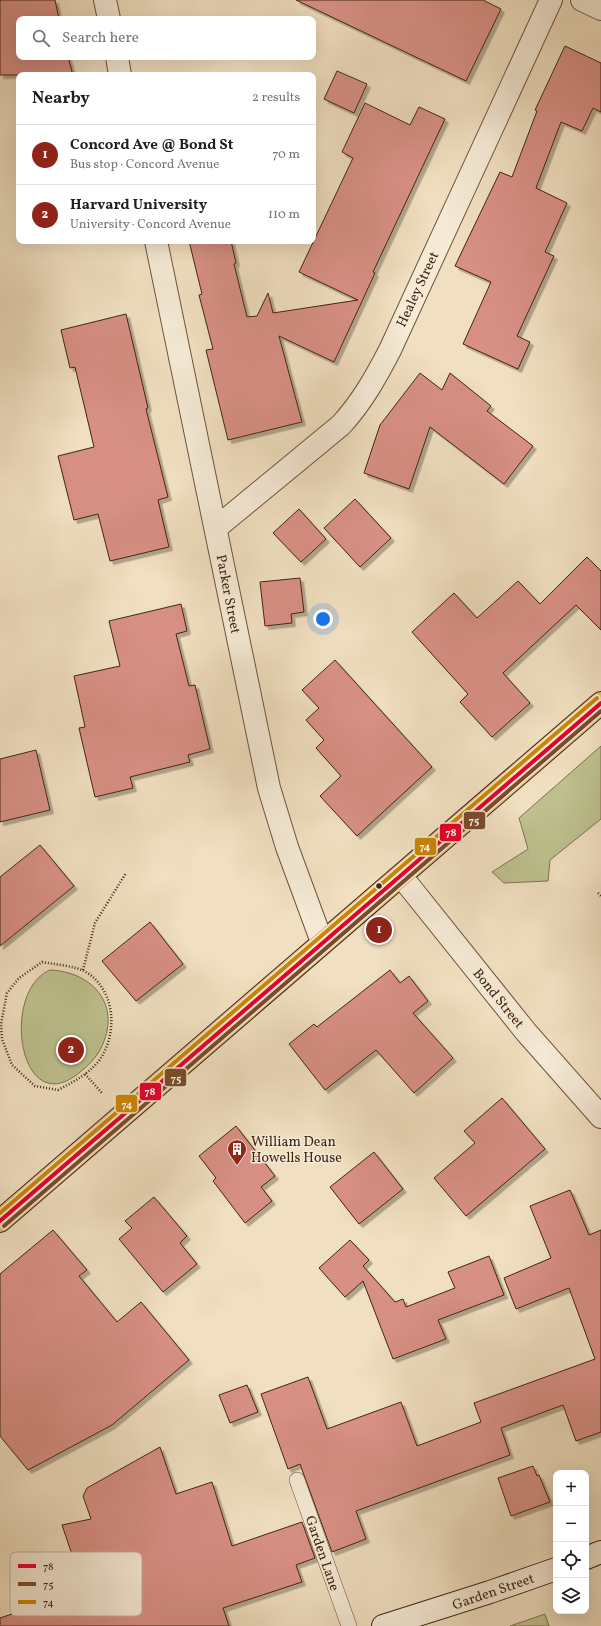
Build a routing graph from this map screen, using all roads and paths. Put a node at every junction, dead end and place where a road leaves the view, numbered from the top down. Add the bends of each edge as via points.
1 (105, 0) edge
2 (551, 0) edge
3 (582, 0) edge
4 (601, 9) edge
5 (108, 16) edge
6 (118, 60) edge
7 (120, 72) edge
8 (157, 244) edge
9 (216, 528) junction
10 (601, 703) edge
11 (126, 873) dead end
12 (401, 876) junction
13 (598, 893) dead end
14 (601, 896) edge
15 (322, 942) junction
16 (83, 970) junction
17 (85, 1074) junction
18 (102, 1093) dead end
19 (601, 1117) edge
20 (0, 1221) edge
21 (297, 1480) dead end
22 (601, 1552) edge
23 (589, 1557) edge
24 (553, 1570) edge
25 (348, 1626) edge
26 (383, 1626) edge

1 - 5 street
2 - 9 street, Healey Street via 390,350 368,390 341,425
3 - 4 street
6 - 7 street
8 - 9 street, Parker Street
9 - 15 street, Parker Street via 269,788 287,848
10 - 12 main road
11 - 16 path via 94,923
12 - 15 main road
12 - 19 street, Bond Street via 526,1032
13 - 14 path
15 - 20 main road
16 - 17 path via 98,982 108,998 112,1026 105,1052
16 - 17 path via 42,962 19,978 7,993 1,1024 2,1039 12,1065 35,1086 58,1090
17 - 18 path
21 - 25 lane, Garden Lane
22 - 23 street
24 - 26 street, Garden Street

